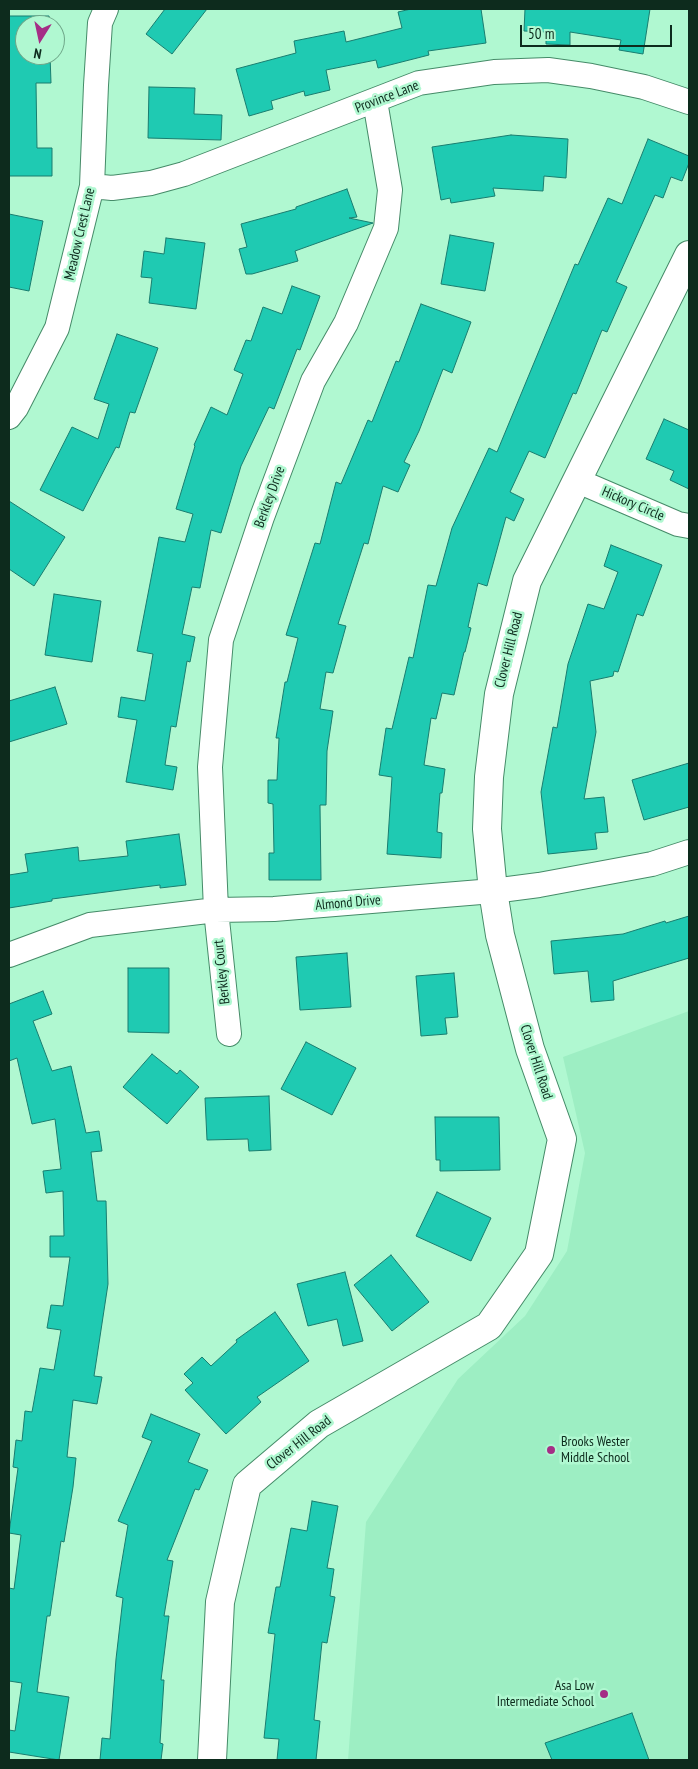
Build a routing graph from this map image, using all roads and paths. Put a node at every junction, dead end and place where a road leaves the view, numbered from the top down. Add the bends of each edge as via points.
1 (106, 9) edge
2 (375, 101) junction
3 (689, 102) edge
4 (92, 186) junction
5 (689, 255) edge
6 (9, 417) edge
7 (578, 480) junction
8 (689, 526) edge
9 (689, 852) edge
10 (494, 891) junction
11 (216, 910) junction
12 (9, 955) edge
13 (229, 1034) dead end
14 (212, 1760) edge

1 - 4 street, Meadow Crest Lane via 100,23
2 - 3 street, Province Lane via 419,83 494,72 548,70 644,87
2 - 4 street, Province Lane via 184,174 151,183 112,188
2 - 11 street, Berkley Drive via 390,190 386,228 346,323 313,381 262,517 221,640 210,767
4 - 6 street, Meadow Crest Lane via 57,328
5 - 7 street, Clover Hill Road
7 - 8 street, Hickory Circle
7 - 10 street, Clover Hill Road via 527,581 499,694 489,777 487,829
9 - 10 street, Almond Drive via 643,866 539,886
10 - 11 street, Almond Drive via 274,909
10 - 14 street, Clover Hill Road via 500,936 530,1049 562,1139 539,1254 489,1326 319,1424 247,1485 220,1602
11 - 12 street, Almond Drive via 90,925
11 - 13 street, Berkley Court

